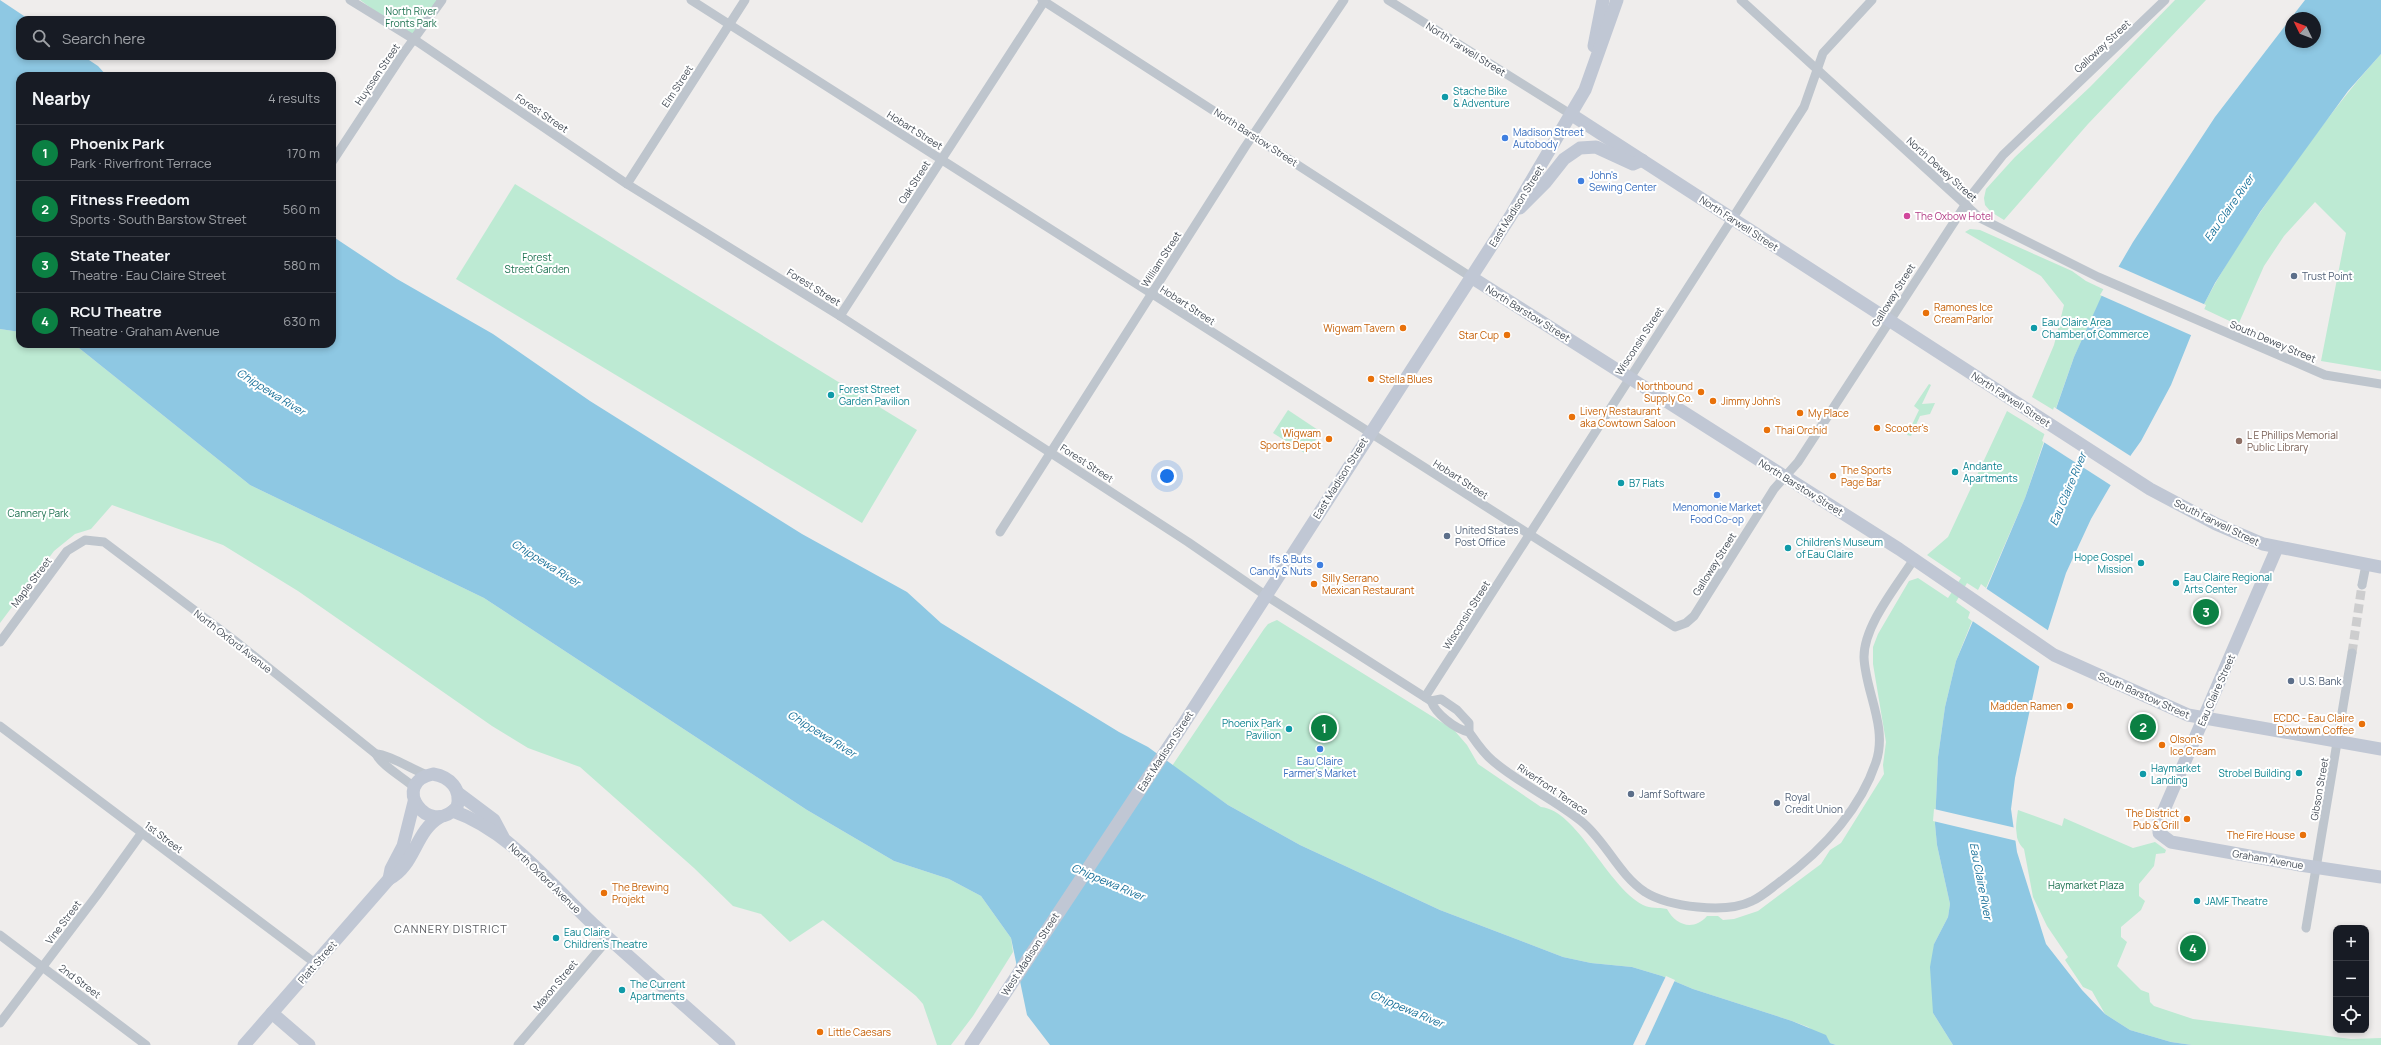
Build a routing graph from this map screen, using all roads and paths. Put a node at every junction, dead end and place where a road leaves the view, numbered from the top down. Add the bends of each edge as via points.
1 (350, 0) edge
2 (442, 0) edge
3 (691, 0) edge
4 (746, 0) edge
5 (1043, 0) edge
6 (1344, 0) edge
7 (1388, 0) edge
8 (1603, 0) edge
9 (1617, 0) edge
10 (1741, 0) edge
11 (1872, 0) edge
12 (2165, 0) edge
13 (729, 25) junction
14 (415, 40) junction
15 (1818, 70) junction
16 (1586, 85) junction
17 (1572, 115) junction
18 (1254, 135) junction
19 (336, 156) edge
20 (941, 160) junction
21 (1642, 160) junction
22 (627, 184) junction
23 (1964, 205) junction
24 (1510, 217) junction
25 (1732, 219) junction
26 (1471, 276) junction
27 (1151, 294) junction
28 (2161, 305) joint
29 (840, 316) junction
30 (1890, 321) junction
31 (1629, 376) junction
32 (2381, 384) edge
33 (1369, 433) junction
34 (2088, 450) joint
35 (1050, 453) junction
36 (1784, 477) junction
37 (1000, 532) dead end
38 (1529, 536) junction
39 (85, 540) joint
40 (2277, 548) junction
41 (1914, 559) junction
42 (2366, 565) junction
43 (2381, 567) edge
44 (2362, 585) tunnel mouth
45 (1266, 595) junction
46 (1674, 627) joint
47 (2014, 627) joint
48 (0, 642) edge
49 (2352, 653) tunnel mouth
50 (1428, 699) junction
51 (2203, 720) junction
52 (0, 726) edge
53 (1469, 732) junction
54 (2339, 742) junction
55 (2381, 749) edge
56 (376, 754) junction
57 (426, 775) junction
58 (414, 787) junction
59 (458, 792) junction
60 (414, 802) junction
61 (453, 811) junction
62 (440, 817) junction
63 (2159, 833) joint
64 (141, 834) junction
65 (504, 839) junction
66 (2316, 867) junction
67 (1088, 868) joint
68 (2381, 877) edge
69 (389, 878) junction
70 (2306, 928) dead end
71 (0, 935) edge
72 (609, 938) junction
73 (315, 963) junction
74 (43, 967) junction
75 (272, 1013) junction
76 (0, 1023) edge
77 (970, 1044) edge
78 (146, 1045) edge
79 (244, 1045) edge
80 (309, 1045) edge
81 (518, 1045) edge
82 (729, 1045) edge

1 - 14 street, Forest Street
2 - 14 street, Huyssen Street
3 - 13 street, Hobart Street
4 - 13 street, Elm Street
5 - 18 street, North Barstow Street
5 - 20 street, Oak Street
6 - 18 street, William Street
7 - 17 street, North Farwell Street
8 - 16 main road, East Madison Street
9 - 16 main road, East Madison Street
10 - 15 street, North Dewey Street
11 - 15 street, Wisconsin Street via 1823,53
12 - 23 street, Galloway Street via 2003,155
13 - 20 street, Hobart Street
13 - 22 street, Elm Street
14 - 19 street, Huyssen Street
14 - 22 street, Forest Street
15 - 23 street, North Dewey Street
15 - 25 street, Wisconsin Street via 1804,107
16 - 17 main road, East Madison Street
17 - 21 main road, North Farwell Street
17 - 24 main road, East Madison Street
18 - 26 street, North Barstow Street
18 - 27 street, William Street
20 - 27 street, Hobart Street
20 - 29 street, Oak Street
21 - 24 main road via 1633,164 1596,147 1574,150 1530,199
21 - 25 main road, North Farwell Street
22 - 29 street, Forest Street
23 - 28 street, North Dewey Street via 2006,233
23 - 30 street, Galloway Street
24 - 26 main road, East Madison Street
25 - 30 main road, North Farwell Street
25 - 31 street, Wisconsin Street
26 - 31 main road, North Barstow Street
26 - 33 main road, East Madison Street
27 - 33 street, Hobart Street
27 - 35 street, William Street
28 - 32 street, South Dewey Street via 2325,375
29 - 35 street, Forest Street
30 - 34 main road, North Farwell Street
30 - 36 street, Galloway Street via 1798,462
31 - 36 main road, North Barstow Street
31 - 38 street, Wisconsin Street
33 - 38 street, Hobart Street
33 - 45 main road, East Madison Street
34 - 40 main road, South Farwell Street via 2216,524
35 - 37 street, William Street
35 - 45 street, Forest Street
36 - 41 main road, North Barstow Street
36 - 46 street, Galloway Street via 1694,616 1686,623
38 - 46 street, Hobart Street
38 - 50 street, Wisconsin Street
39 - 48 street, Maple Street via 67,551
39 - 56 street, North Oxford Avenue via 104,542 234,640
40 - 42 main road, South Farwell Street
40 - 51 main road, Eau Claire Street
41 - 47 main road, North Barstow Street
41 - 53 street, Riverfront Terrace via 1875,620 1866,644 1865,666 1880,743 1877,760 1869,779 1820,850 1752,902 1715,908 1666,901 1645,892 1628,876 1584,822 1494,762
42 - 43 main road, South Farwell Street
42 - 44 street
45 - 50 street, Riverfront Terrace
45 - 67 main road, East Madison Street
47 - 51 main road, South Barstow Street via 2054,655 2188,716
49 - 54 street, Gibson Street
50 - 53 street, Riverfront Terrace via 1434,710 1461,730
50 - 53 street, Riverfront Terrace via 1441,699 1457,710 1469,723
51 - 54 main road, South Barstow Street via 2221,720
51 - 63 main road, Eau Claire Street via 2159,821
52 - 64 street, 1st Street
54 - 55 main road, South Barstow Street
54 - 66 street, Gibson Street
56 - 57 street, North Oxford Avenue via 384,754
56 - 58 street, North Oxford Avenue via 379,761 400,774
57 - 58 main road
57 - 59 main road via 442,775
58 - 60 main road
59 - 61 main road via 459,800
59 - 65 main road, North Oxford Avenue via 494,820
60 - 62 main road via 425,812
60 - 69 main road, Platt Street via 403,846
61 - 62 main road
61 - 65 main road, North Oxford Avenue via 469,817
62 - 69 main road, Platt Street via 426,828 399,874
63 - 66 main road, Graham Avenue via 2171,842
64 - 73 street, 1st Street
64 - 74 street, Vine Street
65 - 72 main road, North Oxford Avenue
66 - 68 main road, Graham Avenue
66 - 70 street, Gibson Street
67 - 77 main road, West Madison Street
69 - 73 main road, Platt Street
71 - 74 street, 2nd Street
72 - 81 street, Maxon Street
72 - 82 main road, North Oxford Avenue
73 - 75 main road, Platt Street
74 - 76 street, Vine Street
74 - 78 street, 2nd Street
75 - 79 main road, Platt Street
75 - 80 main road

